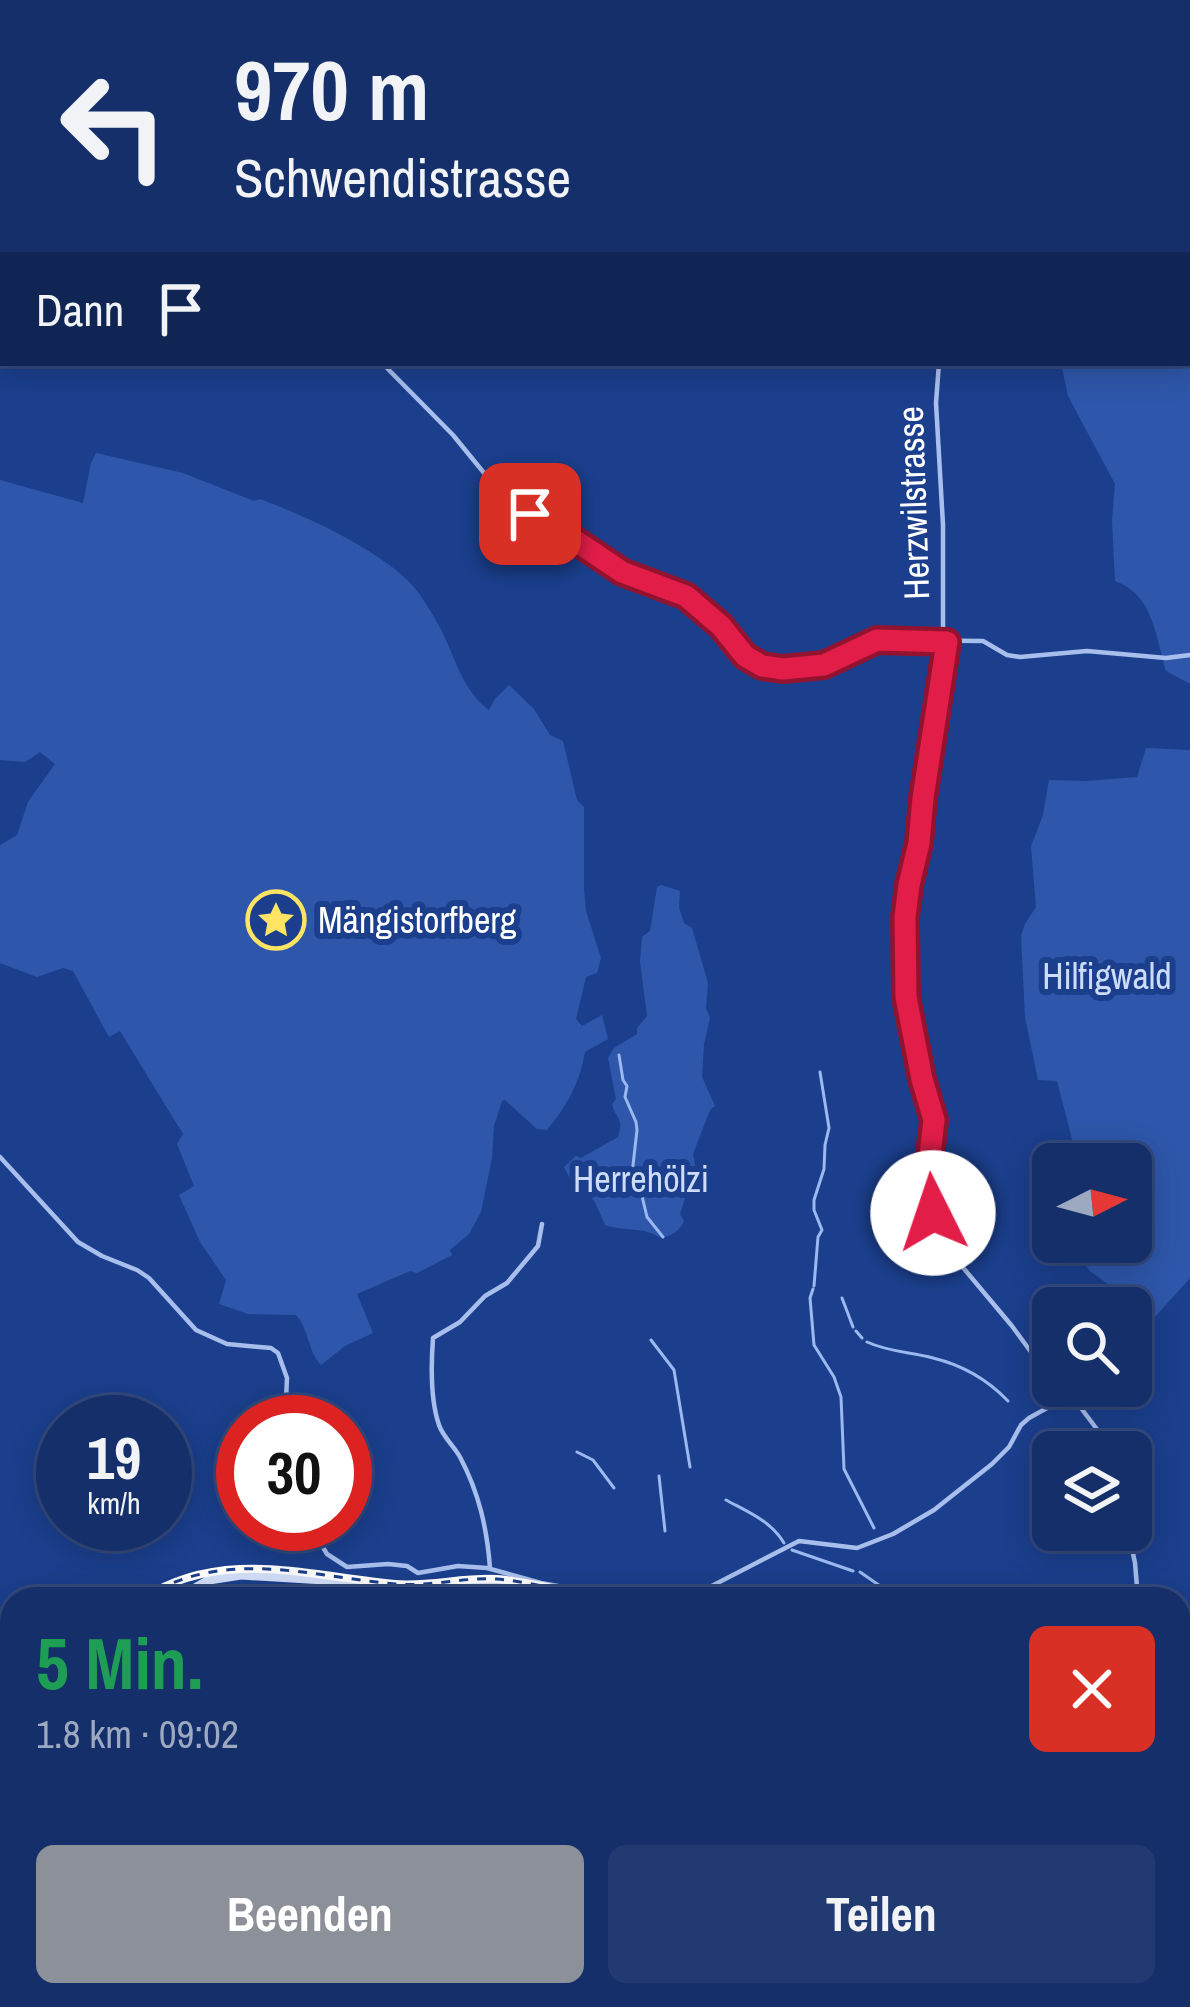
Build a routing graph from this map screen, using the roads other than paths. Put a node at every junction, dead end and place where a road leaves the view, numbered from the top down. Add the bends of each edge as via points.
1 (385, 366) edge
2 (939, 366) edge
3 (945, 642) junction
4 (1190, 655) edge
5 (0, 1156) edge
6 (542, 1224) dead end
7 (1032, 1353) edge
8 (286, 1395) edge
9 (1049, 1407) edge
10 (325, 1551) edge
11 (1132, 1551) edge
12 (490, 1568) junction
13 (418, 1573) junction
14 (418, 1586) junction
15 (197, 1587) edge
16 (513, 1587) edge
17 (563, 1587) edge
18 (711, 1587) edge
19 (1137, 1587) edge

1 - 3 street via 502,495 622,572 686,596 756,664 803,668 877,640
2 - 3 street, Herzwilstrasse
3 - 4 street via 982,641 1019,657
3 - 7 street, Herzwilstrasse via 905,917 906,997 934,1120 930,1200 960,1264
5 - 8 street via 78,1242 149,1278 196,1330 233,1346 281,1345
6 - 12 street via 538,1246 507,1283 433,1338 438,1422 477,1495
9 - 18 street via 1022,1424 992,1464 893,1534 857,1548 799,1540
10 - 13 street via 356,1568 396,1564
11 - 19 street
12 - 13 street
12 - 17 street
13 - 14 street
14 - 15 main road via 241,1575
14 - 16 main road

